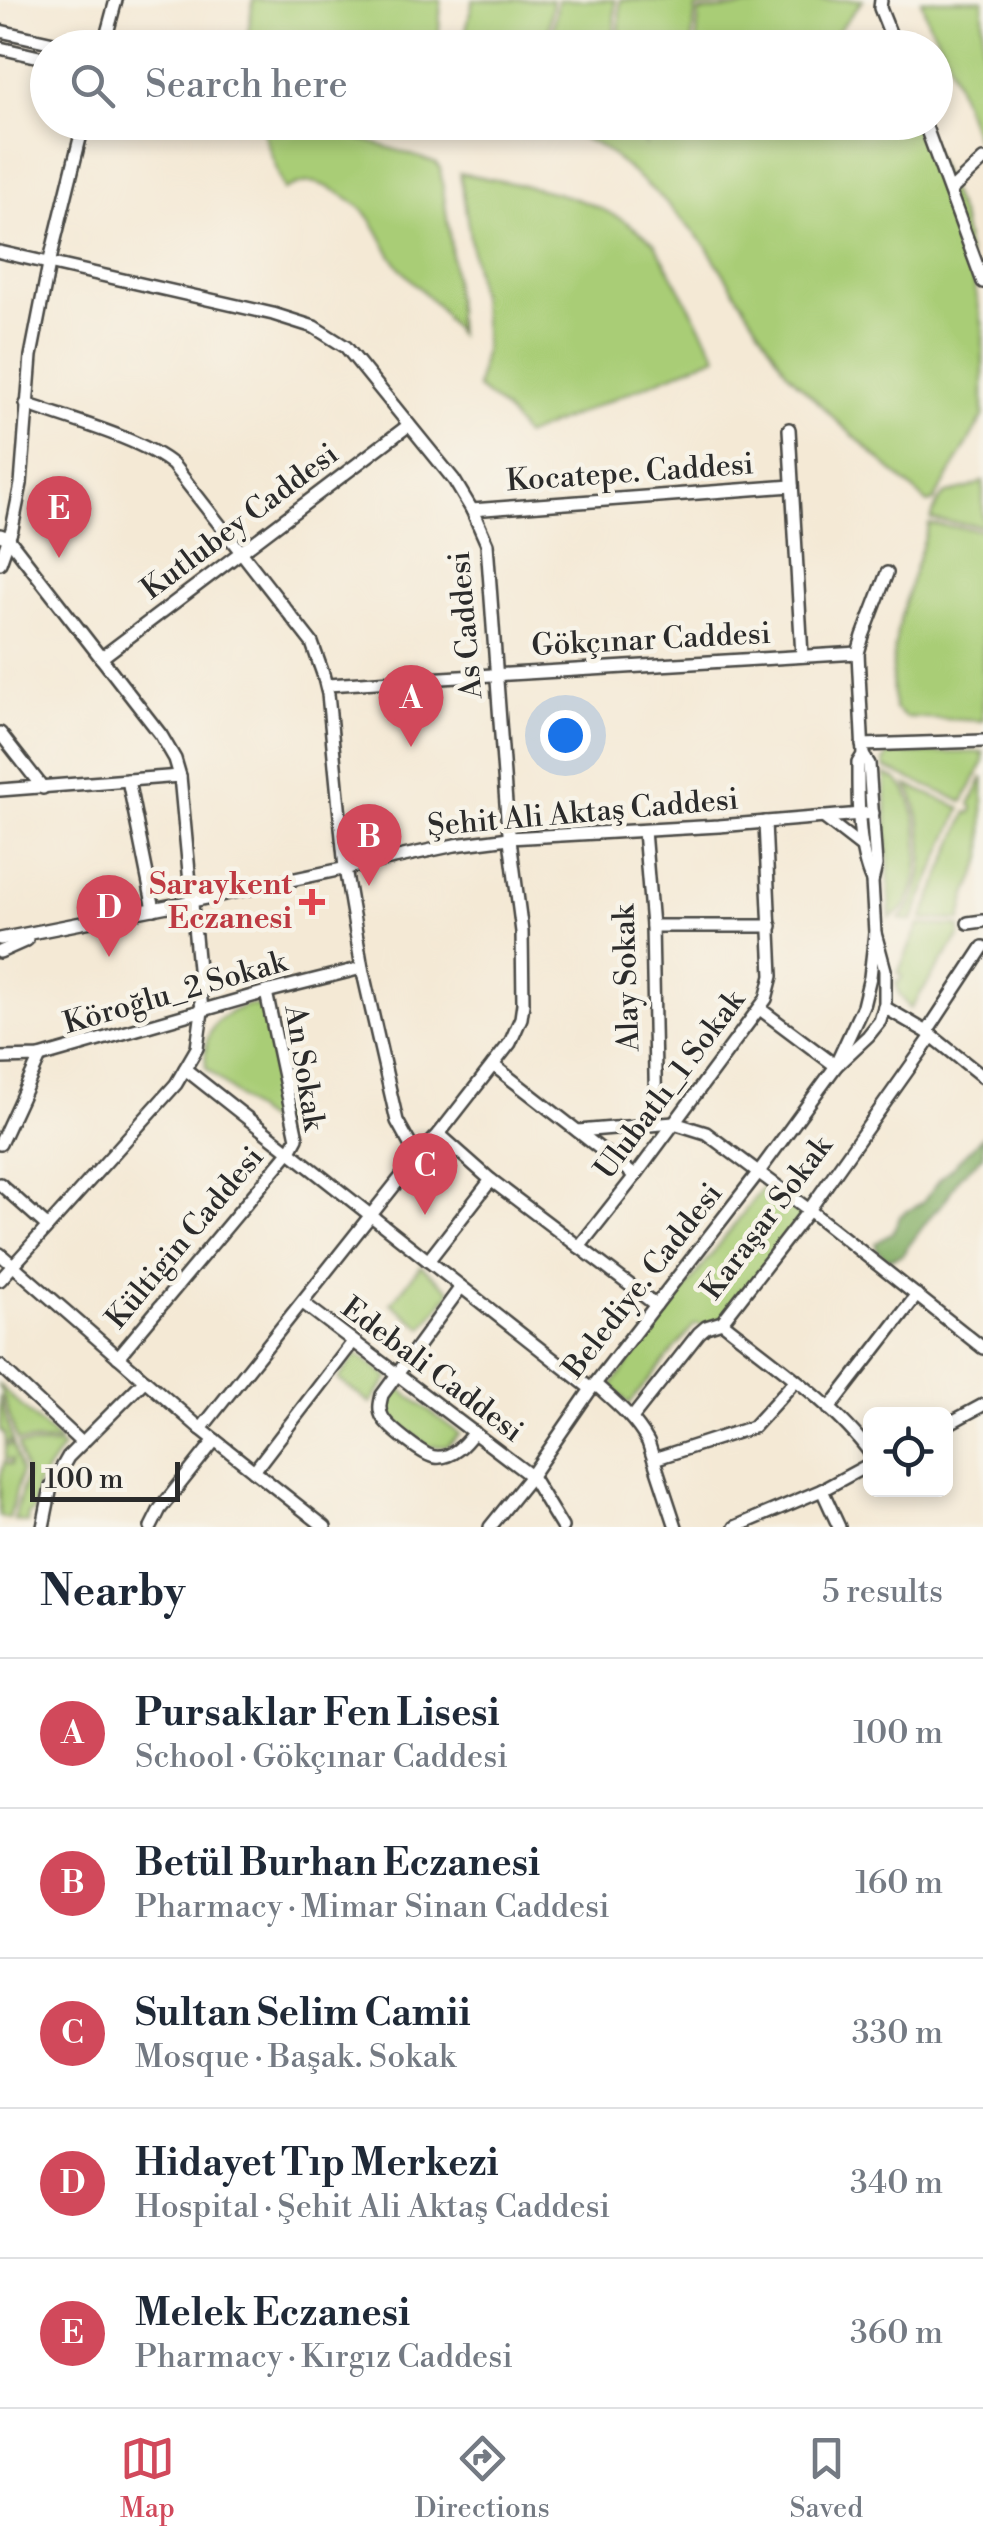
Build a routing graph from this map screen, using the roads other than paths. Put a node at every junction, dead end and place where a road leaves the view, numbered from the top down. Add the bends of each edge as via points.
1 (116, 0) edge
2 (881, 0) edge
3 (108, 30) edge
4 (889, 30) edge
5 (0, 32) edge
6 (30, 38) edge
7 (0, 48) edge
8 (30, 55) edge
9 (80, 140) edge
10 (931, 140) edge
11 (983, 160) edge
12 (950, 191) junction
13 (0, 252) edge
14 (49, 264) junction
15 (983, 282) edge
16 (26, 404) junction
17 (409, 425) junction
18 (789, 429) dead end
19 (792, 486) junction
20 (472, 510) junction
21 (4, 536) edge
22 (240, 552) junction
23 (0, 562) edge
24 (888, 573) dead end
25 (858, 652) junction
26 (802, 656) junction
27 (101, 658) junction
28 (496, 674) junction
29 (326, 685) junction
30 (0, 734) edge
31 (983, 741) edge
32 (862, 750) junction
33 (180, 776) junction
34 (128, 780) junction
35 (43, 788) junction
36 (0, 790) edge
37 (867, 814) junction
38 (823, 817) junction
39 (765, 822) junction
40 (644, 831) junction
41 (509, 838) junction
42 (863, 848) junction
43 (345, 868) junction
44 (872, 882) junction
45 (193, 901) junction
46 (154, 909) junction
47 (983, 921) edge
48 (968, 923) dead end
49 (652, 926) junction
50 (771, 926) junction
51 (64, 927) junction
52 (874, 933) junction
53 (0, 939) edge
54 (983, 947) edge
55 (0, 952) edge
56 (362, 968) junction
57 (266, 992) junction
58 (884, 1007) junction
59 (760, 1009) junction
60 (202, 1012) junction
61 (929, 1034) junction
62 (40, 1056) junction
63 (0, 1058) edge
64 (493, 1064) junction
65 (836, 1066) junction
66 (185, 1070) junction
67 (983, 1077) edge
68 (656, 1123) junction
69 (674, 1123) junction
70 (578, 1131) junction
71 (439, 1134) junction
72 (0, 1144) edge
73 (290, 1151) junction
74 (418, 1156) junction
75 (758, 1173) junction
76 (635, 1176) junction
77 (490, 1180) junction
78 (0, 1184) edge
79 (809, 1210) junction
80 (371, 1216) junction
81 (47, 1226) junction
82 (579, 1246) junction
83 (0, 1254) edge
84 (428, 1261) junction
85 (14, 1266) junction
86 (0, 1280) edge
87 (461, 1287) junction
88 (917, 1295) junction
89 (303, 1303) junction
90 (656, 1305) junction
91 (722, 1322) junction
92 (353, 1342) junction
93 (983, 1348) edge
94 (118, 1358) junction
95 (0, 1366) edge
96 (397, 1375) junction
97 (145, 1380) junction
98 (795, 1381) junction
99 (593, 1386) junction
100 (983, 1405) edge
101 (829, 1409) junction
102 (632, 1418) junction
103 (953, 1420) edge
104 (201, 1429) junction
105 (474, 1432) junction
106 (214, 1440) junction
107 (82, 1442) junction
108 (863, 1444) edge
109 (654, 1459) junction
110 (863, 1468) edge
111 (254, 1471) junction
112 (531, 1476) junction
113 (822, 1490) junction
114 (152, 1526) edge
115 (43, 1527) edge
116 (325, 1527) edge
117 (490, 1527) edge
118 (562, 1527) edge
119 (676, 1527) edge
120 (735, 1527) edge
121 (839, 1527) edge

1 - 3 street
2 - 4 street
5 - 6 street
7 - 8 street
9 - 14 street
10 - 12 street
11 - 12 street
12 - 15 street
13 - 14 street, As Caddesi
14 - 16 street
14 - 17 street, As Caddesi via 314,327 346,348
16 - 21 street via 21,484
16 - 22 street via 162,456
17 - 20 street, As Caddesi
17 - 22 street, Kutlubey Caddesi
18 - 19 street
19 - 20 street, Kocatepe. Caddesi
19 - 26 street
20 - 28 street, As Caddesi via 486,544
21 - 23 street
21 - 27 street
22 - 27 street, Kutlubey Caddesi
22 - 29 street via 312,643
24 - 25 street
25 - 26 street, Gökçınar Caddesi
25 - 32 street
26 - 28 street, Gökçınar Caddesi
27 - 33 street via 168,745
28 - 29 street, Gökçınar Caddesi
28 - 41 street, As Caddesi
29 - 43 street
30 - 35 street
31 - 32 street
32 - 37 street via 869,764
33 - 34 street
33 - 45 street
34 - 35 street
34 - 46 street
35 - 36 street
37 - 38 street, Şehit Ali Aktaş Caddesi
37 - 42 street
37 - 44 street via 876,866
38 - 39 street, Şehit Ali Aktaş Caddesi
38 - 42 street
39 - 40 street, Şehit Ali Aktaş Caddesi
39 - 50 street, Ulubatlı_1 Sokak
40 - 41 street, Şehit Ali Aktaş Caddesi
40 - 49 street, Alay Sokak
41 - 43 street, Şehit Ali Aktaş Caddesi
41 - 64 street, As Caddesi via 524,987 521,1018
42 - 44 street
43 - 45 street, Şehit Ali Aktaş Caddesi
43 - 56 street
44 - 52 street
45 - 46 street, Şehit Ali Aktaş Caddesi
45 - 60 street
46 - 51 street, Şehit Ali Aktaş Caddesi
47 - 48 street
49 - 50 street
49 - 68 street, Alay Sokak
50 - 59 street, Ulubatlı_1 Sokak via 772,976
51 - 53 street, Şehit Ali Aktaş Caddesi
51 - 55 street, Şehit Ali Aktaş Caddesi
52 - 58 street via 885,970
52 - 65 street via 863,1006
54 - 61 street, Karaşar Sokak
56 - 57 street, Köroğlu_2 Sokak
56 - 74 street via 397,1121
57 - 60 street, Köroğlu_2 Sokak
57 - 73 street, An Sokak via 297,1138
58 - 61 street
58 - 65 street via 868,1036
59 - 65 street
59 - 69 street, Ulubatlı_1 Sokak
60 - 62 street, Köroğlu_2 Sokak
60 - 66 street via 197,1048
61 - 67 street
61 - 79 street, Karaşar Sokak
62 - 63 street, Köroğlu_2 Sokak
62 - 72 street
64 - 70 street
64 - 71 street, As Caddesi
65 - 75 street, Belediye. Caddesi
66 - 73 street
66 - 81 street
68 - 69 street
68 - 70 street
69 - 75 street via 706,1132
69 - 76 street, Ulubatlı_1 Sokak
70 - 76 street
71 - 74 street, As Caddesi
71 - 77 street
73 - 80 street
73 - 94 street, Kültigin Caddesi
74 - 80 street, As Caddesi
75 - 79 street
75 - 90 street, Belediye. Caddesi
76 - 82 street, Ulubatlı_1 Sokak
77 - 82 street
77 - 84 street
78 - 81 street
79 - 88 street
79 - 91 street, Karaşar Sokak
80 - 84 street
80 - 89 street, As Caddesi
81 - 85 street
82 - 90 street
83 - 85 street
84 - 87 street
85 - 86 street
85 - 94 street
87 - 96 street
87 - 99 street
88 - 93 street
88 - 101 street
89 - 92 street, Edebali Caddesi
89 - 104 street, As Caddesi
90 - 99 street, Belediye. Caddesi
91 - 98 street
91 - 102 street, Karaşar Sokak via 699,1333
92 - 96 street, Edebali Caddesi
92 - 111 street
94 - 97 street
95 - 107 street
96 - 105 street, Edebali Caddesi
96 - 105 street via 382,1394 380,1410 424,1453 446,1456
97 - 104 street
97 - 107 street
98 - 101 street
98 - 109 street via 753,1427
99 - 102 street
99 - 112 street, Belediye. Caddesi
100 - 103 street
101 - 108 street
102 - 109 street
104 - 106 street
105 - 112 street, Edebali Caddesi
106 - 111 street
106 - 114 street
107 - 115 street via 51,1487
109 - 119 street
110 - 113 street
111 - 116 street
112 - 117 street, Belediye. Caddesi
112 - 118 street
113 - 120 street
113 - 121 street

